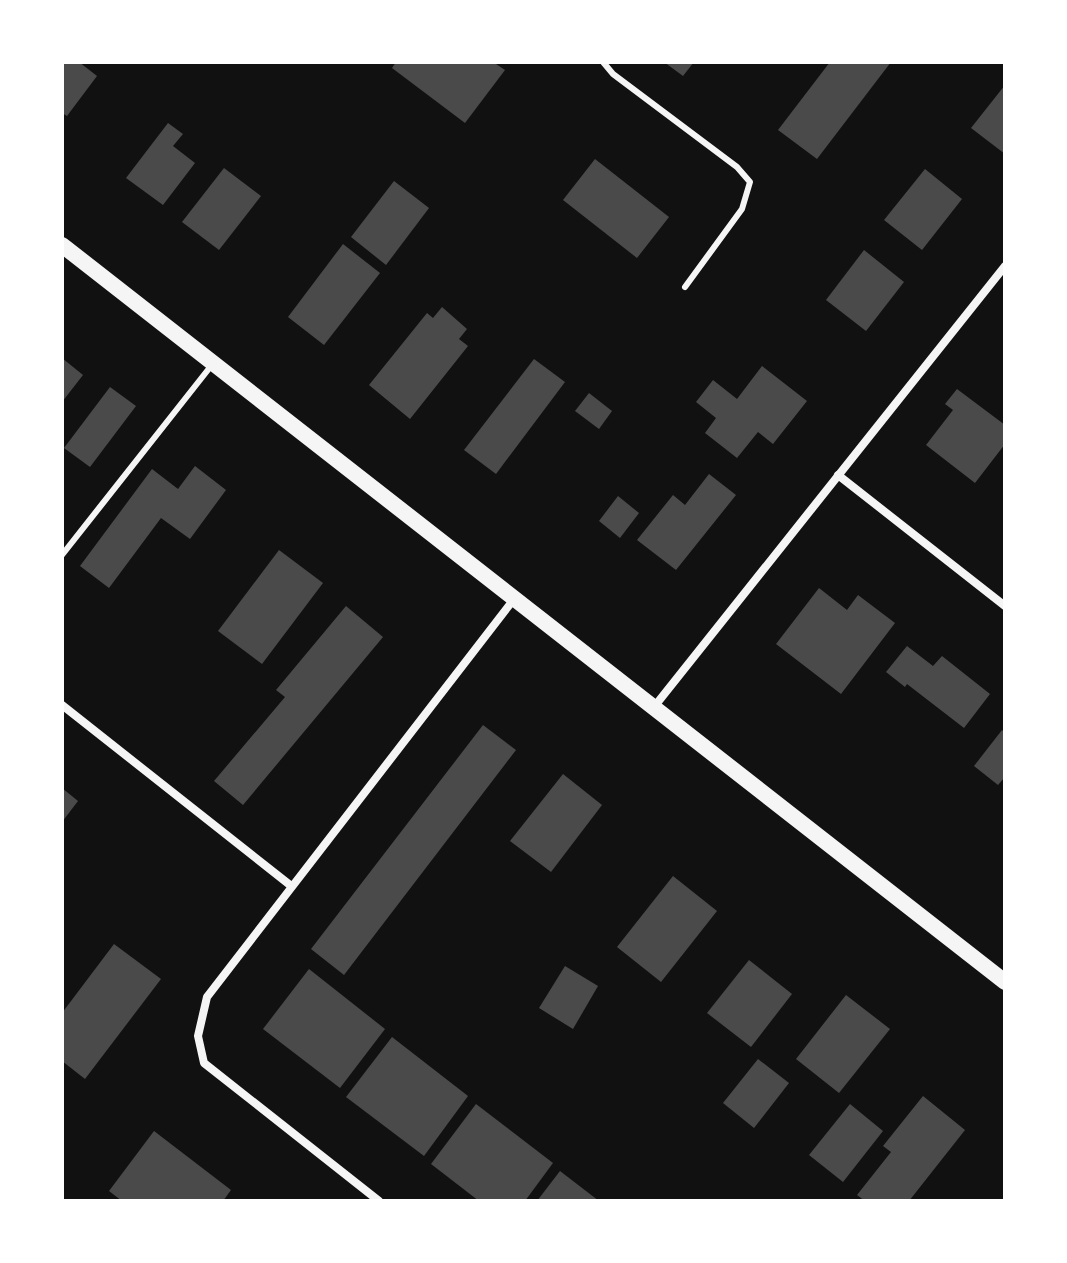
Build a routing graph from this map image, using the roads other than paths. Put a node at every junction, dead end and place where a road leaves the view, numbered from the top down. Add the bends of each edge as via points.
1 (603, 62) edge
2 (62, 245) edge
3 (1005, 266) edge
4 (685, 287) dead end
5 (213, 363) junction
6 (838, 475) junction
7 (62, 555) edge
8 (514, 599) junction
9 (1005, 606) edge
10 (62, 705) edge
11 (654, 707) junction
12 (290, 885) junction
13 (1005, 982) edge
14 (379, 1201) edge

1 - 4 lane via 750,182 742,209
2 - 5 main road
3 - 6 street
5 - 7 lane
5 - 8 main road
6 - 9 street
6 - 11 street
8 - 11 main road
8 - 12 street
10 - 12 street
11 - 13 main road
12 - 14 street via 207,997 198,1036 204,1063

